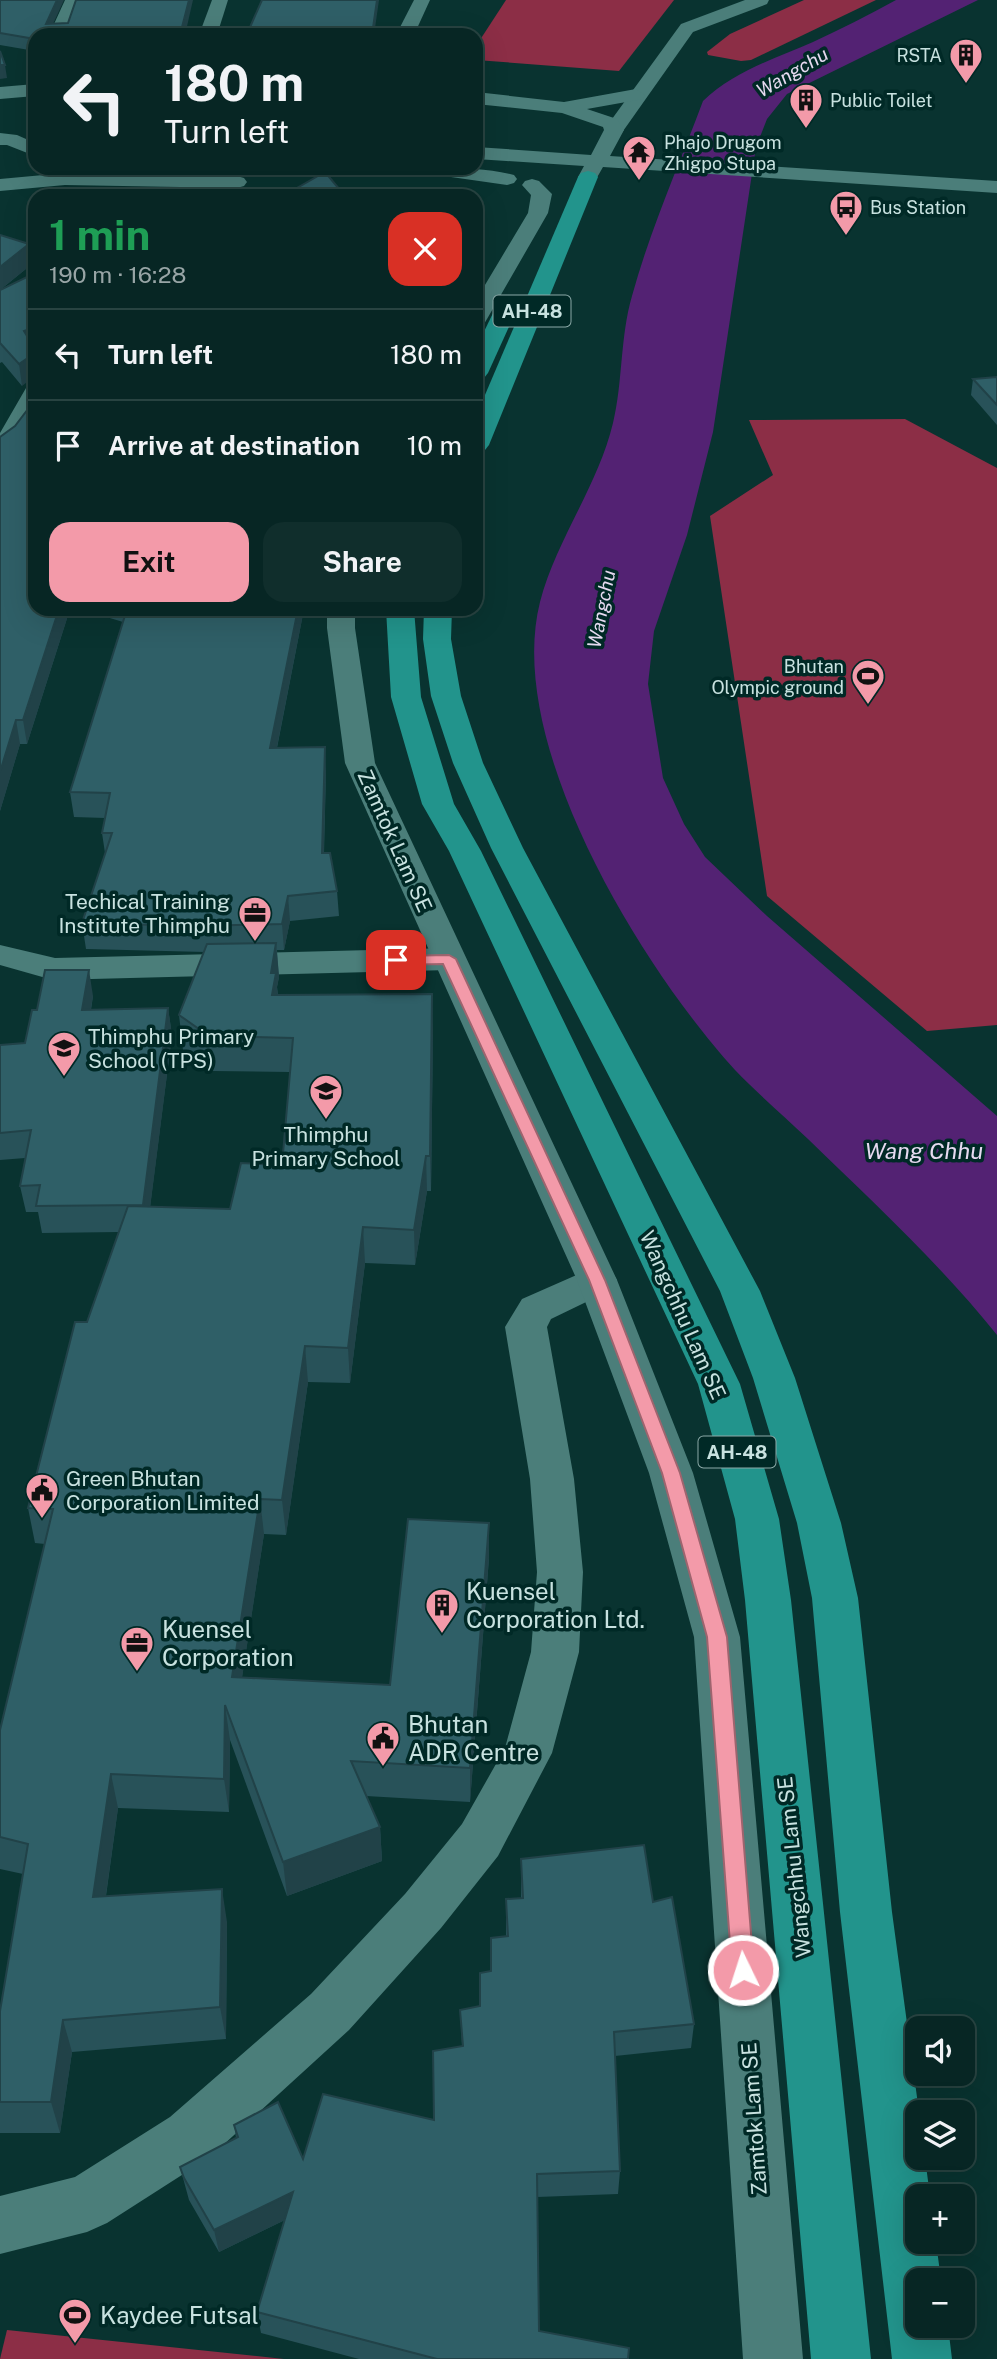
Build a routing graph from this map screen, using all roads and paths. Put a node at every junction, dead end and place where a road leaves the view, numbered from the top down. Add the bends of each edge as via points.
1 (73, 0) edge
2 (220, 0) edge
3 (422, 0) edge
4 (761, 0) edge
5 (61, 28) edge
6 (210, 28) edge
7 (408, 28) edge
8 (28, 91) edge
9 (0, 93) edge
10 (636, 95) junction
11 (483, 98) edge
12 (564, 107) junction
13 (614, 130) junction
14 (0, 139) edge
15 (28, 146) edge
16 (483, 153) edge
17 (592, 171) junction
18 (483, 174) edge
19 (53, 175) edge
20 (99, 175) edge
21 (490, 175) junction
22 (238, 183) edge
23 (0, 185) edge
24 (532, 186) junction
25 (997, 189) edge
26 (557, 201) junction
27 (483, 307) edge
28 (483, 358) edge
29 (28, 405) edge
30 (483, 428) edge
31 (0, 450) edge
32 (341, 616) edge
33 (400, 616) edge
34 (438, 616) edge
35 (0, 956) edge
36 (449, 959) junction
37 (597, 1280) junction
38 (0, 2225) edge
39 (910, 2268) edge
40 (919, 2338) edge
41 (773, 2359) edge
42 (841, 2359) edge
43 (922, 2359) edge

1 - 5 main road
2 - 6 main road
3 - 7 main road
4 - 10 main road via 687,28
8 - 9 main road
10 - 12 main road
10 - 13 main road
11 - 12 main road
12 - 13 main road via 595,116
13 - 17 main road
14 - 15 main road
16 - 25 main road
17 - 21 main road
17 - 26 highway
17 - 30 highway, AH-48
18 - 21 main road
19 - 23 main road
20 - 22 main road
21 - 24 main road
24 - 26 main road via 552,192
24 - 27 main road via 542,194 538,213
26 - 28 highway, AH-48
29 - 31 main road
32 - 36 main road, Zamtok Lam SE via 360,763
33 - 42 highway, Wangchhu Lam SE / AH-48 via 406,698 438,804 465,851 719,1384 757,1519
34 - 39 highway, AH-48 via 446,696 468,763 507,848 740,1291 774,1378 819,1523 835,1598 866,1912
35 - 36 main road via 53,970
36 - 37 main road, Zamtok Lam SE
37 - 38 main road via 536,1309 526,1327 553,1493 560,1572 555,1653 528,1753 480,1840 423,1911 330,2012 190,2137 87,2203
37 - 41 main road, Zamtok Lam SE via 671,1473 717,1637
40 - 43 highway, AH-48

